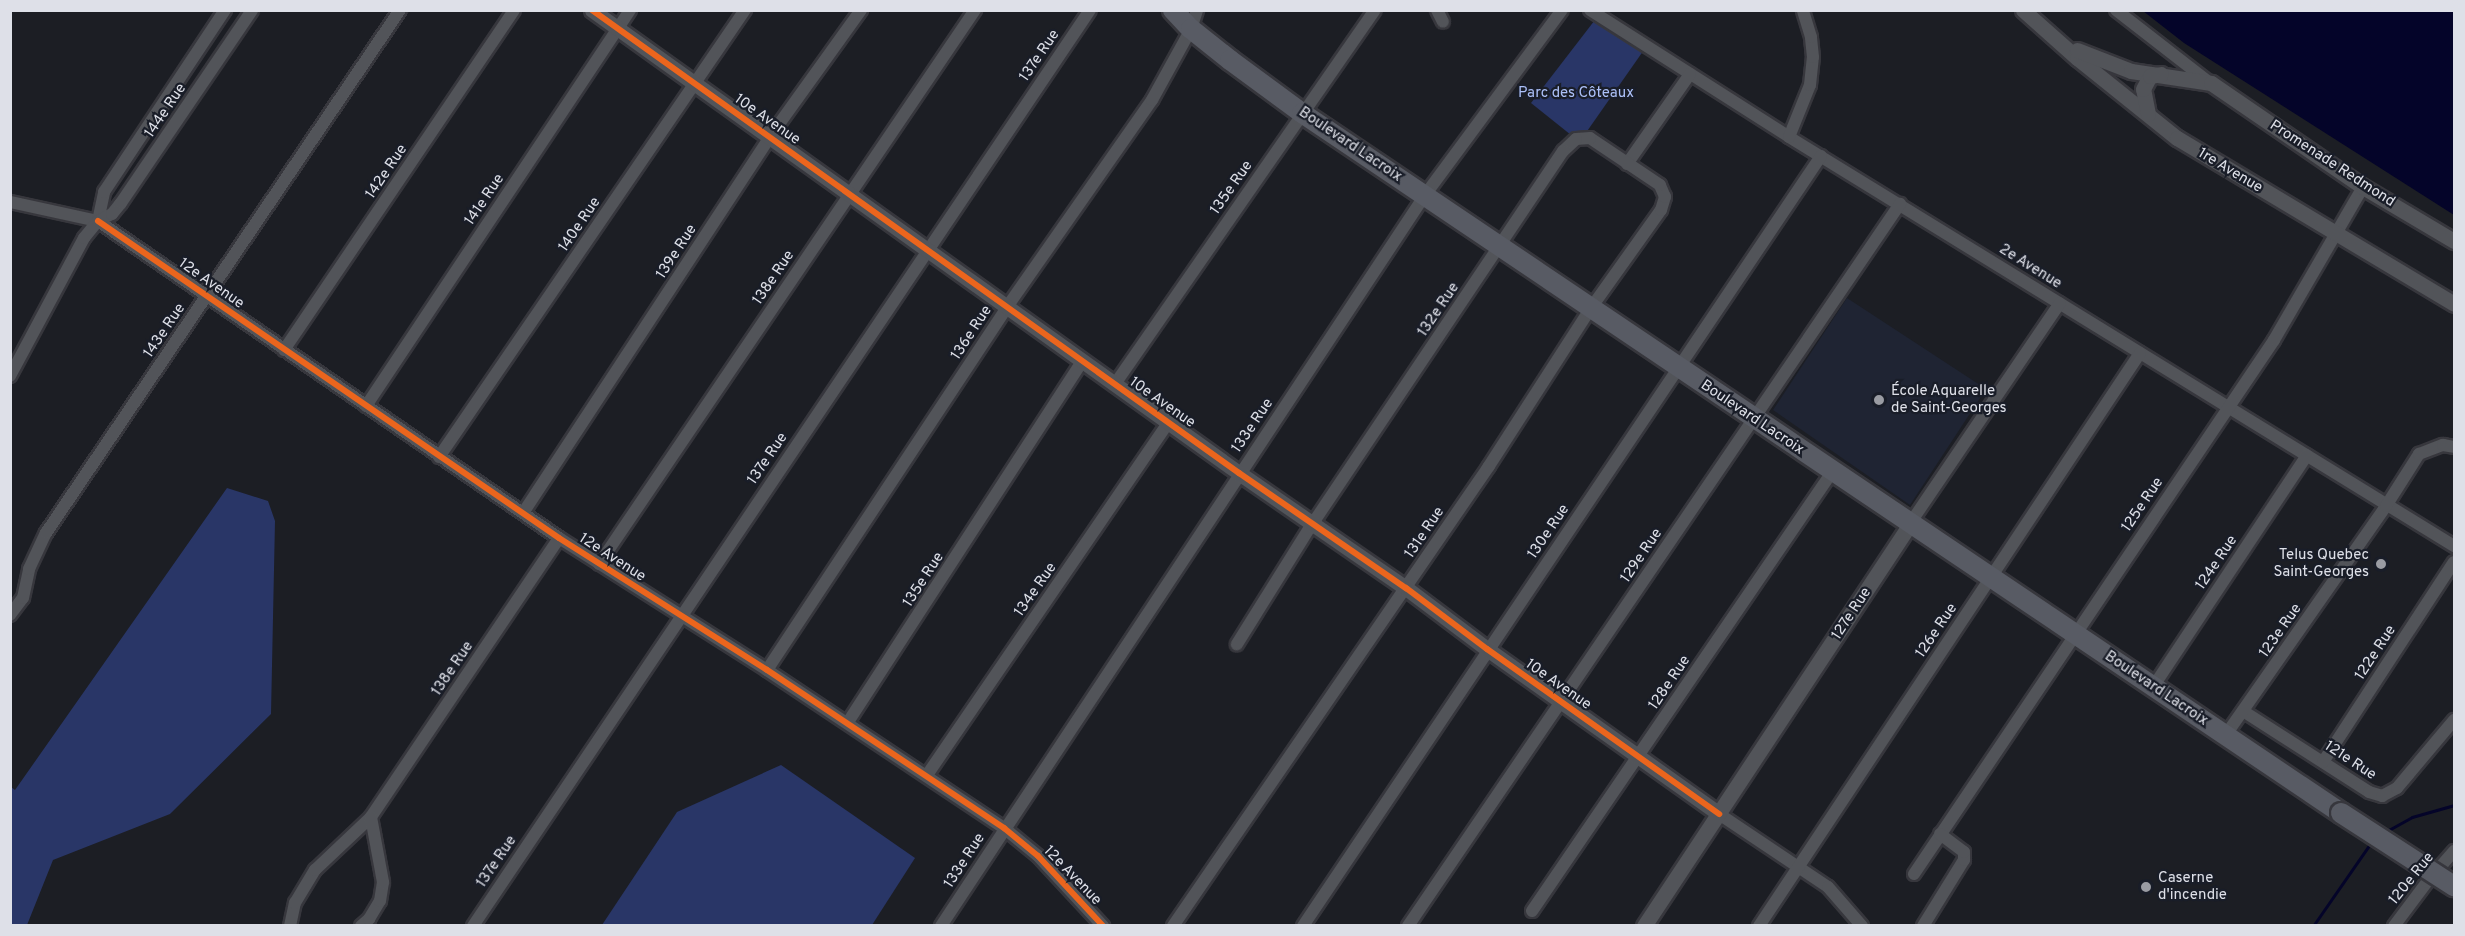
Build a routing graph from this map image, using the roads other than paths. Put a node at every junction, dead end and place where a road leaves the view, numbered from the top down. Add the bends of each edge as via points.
1 (225, 10) edge
2 (252, 10) edge
3 (400, 10) edge
4 (514, 10) edge
5 (592, 10) edge
6 (630, 10) edge
7 (745, 10) edge
8 (861, 10) edge
9 (975, 10) edge
10 (1090, 10) edge
11 (1173, 10) edge
12 (1375, 10) edge
13 (1562, 10) edge
14 (1590, 10) edge
15 (1803, 10) edge
16 (2023, 10) edge
17 (2116, 10) edge
18 (1194, 20) edge
19 (618, 29) junction
20 (2055, 39) junction
21 (1690, 74) junction
22 (2161, 74) junction
23 (2211, 83) junction
24 (695, 84) junction
25 (1302, 113) junction
26 (2148, 114) junction
27 (1789, 137) junction
28 (769, 138) junction
29 (1821, 156) junction
30 (1628, 164) junction
31 (2363, 187) junction
32 (850, 192) junction
33 (1425, 195) junction
34 (10, 202) edge
35 (1900, 204) junction
36 (98, 221) junction
37 (2337, 233) junction
38 (2454, 241) edge
39 (1500, 247) junction
40 (928, 248) junction
41 (207, 295) junction
42 (2060, 303) junction
43 (2454, 304) edge
44 (1007, 307) junction
45 (1591, 309) junction
46 (284, 350) junction
47 (2140, 353) junction
48 (1082, 361) junction
49 (1678, 368) junction
50 (10, 376) edge
51 (1115, 384) junction
52 (366, 406) junction
53 (2226, 407) junction
54 (1754, 419) junction
55 (1169, 423) junction
56 (2454, 447) edge
57 (2307, 455) junction
58 (440, 457) junction
59 (1832, 472) junction
60 (1239, 473) junction
61 (2386, 506) junction
62 (523, 513) junction
63 (1312, 524) junction
64 (1910, 525) junction
65 (559, 538) junction
66 (2454, 546) edge
67 (2454, 561) edge
68 (599, 564) junction
69 (1990, 579) junction
70 (1406, 588) junction
71 (10, 615) edge
72 (681, 616) junction
73 (2075, 635) junction
74 (1237, 644) dead end
75 (1487, 649) junction
76 (767, 670) junction
77 (2153, 687) junction
78 (1561, 702) junction
79 (2243, 711) junction
80 (2454, 720) edge
81 (848, 722) junction
82 (2225, 736) junction
83 (1638, 756) junction
84 (2323, 762) junction
85 (927, 775) junction
86 (1719, 814) junction
87 (371, 817) junction
88 (1004, 828) junction
89 (1940, 834) junction
90 (2454, 851) edge
91 (1799, 866) junction
92 (1914, 874) dead end
93 (2454, 886) edge
94 (1532, 911) dead end
95 (1097, 923) edge
96 (290, 926) edge
97 (361, 926) edge
98 (473, 926) edge
99 (941, 926) edge
100 (1173, 926) edge
101 (1303, 926) edge
102 (1408, 926) edge
103 (1644, 926) edge
104 (1759, 926) edge
105 (1862, 926) edge
106 (1923, 926) edge
107 (2394, 926) edge

1 - 36 street, 144e Rue via 104,192
2 - 36 street, 144e Rue via 122,203
3 - 41 street, 143e Rue
4 - 46 street, 142e Rue
5 - 19 street, 10e Avenue
6 - 19 street, 141e Rue
7 - 24 street, 140e Rue
8 - 28 street, 139e Rue
9 - 32 street, 138e Rue
10 - 40 street, 137e Rue
11 - 18 main road, Boulevard Lacroix
12 - 25 street, 135e Rue
13 - 33 street, 133e Rue
14 - 21 street, 2e Avenue
15 - 27 street via 1813,57 1810,85
16 - 20 street, 1re Avenue
17 - 23 street, Promenade Redmond
18 - 25 main road, Boulevard Lacroix
18 - 44 street, 136e Rue via 1152,100
19 - 24 street, 10e Avenue
19 - 52 street, 141e Rue
20 - 22 street, Promenade Redmond via 2108,64
20 - 26 street, 1re Avenue
21 - 27 street, 2e Avenue
21 - 30 street
22 - 23 street, Promenade Redmond
22 - 26 street via 2150,76 2143,89
23 - 31 street, Promenade Redmond
24 - 28 street, 10e Avenue
24 - 58 street, 140e Rue
25 - 33 main road, Boulevard Lacroix
25 - 51 street, 135e Rue
26 - 37 street, 1re Avenue via 2218,165
27 - 29 street, 2e Avenue
28 - 32 street, 10e Avenue
28 - 62 street, 139e Rue
29 - 35 street, 2e Avenue
29 - 49 street, 130e Rue
30 - 39 street, 132e Rue via 1590,138 1576,139 1563,151
30 - 45 street, 131e Rue via 1660,185 1664,204
31 - 37 street, 125e Rue
31 - 38 street, Promenade Redmond
32 - 40 street, 10e Avenue
32 - 68 street, 138e Rue
33 - 39 main road, Boulevard Lacroix
33 - 60 street, 133e Rue
34 - 36 street, 12e Avenue
35 - 42 street, 2e Avenue
35 - 54 street, 129e Rue
36 - 41 street, 12e Avenue
36 - 50 street, 144e Rue via 84,238
37 - 43 street, 1re Avenue
37 - 53 street, 125e Rue via 2274,340
39 - 45 main road, Boulevard Lacroix
39 - 63 street, 132e Rue
40 - 44 street, 10e Avenue
40 - 72 street, 137e Rue
41 - 46 street, 12e Avenue
41 - 71 street, 143e Rue via 46,533 29,569 22,598
42 - 47 street, 2e Avenue
42 - 64 street, 127e Rue
44 - 48 street, 10e Avenue
44 - 76 street, 136e Rue
45 - 49 main road, Boulevard Lacroix
45 - 70 street, 131e Rue
46 - 52 street, 12e Avenue
47 - 53 street, 2e Avenue
47 - 69 street, 126e Rue
48 - 51 street, 10e Avenue
48 - 81 street, 135e Rue
49 - 54 main road, Boulevard Lacroix
49 - 75 street, 130e Rue
51 - 55 street, 10e Avenue
52 - 58 street, 12e Avenue
53 - 57 street, 2e Avenue
53 - 73 street, 125e Rue
54 - 59 main road, Boulevard Lacroix
54 - 78 street, 129e Rue
55 - 60 street, 10e Avenue
55 - 85 street, 134e Rue
56 - 61 street, 123e Rue via 2443,445 2419,454
57 - 61 street, 2e Avenue
57 - 77 street, 124e Rue
58 - 62 street, 12e Avenue
59 - 64 main road, Boulevard Lacroix
59 - 83 street, 128e Rue
60 - 63 street, 10e Avenue
60 - 88 street, 133e Rue
61 - 66 street, 2e Avenue
61 - 79 street, 123e Rue
62 - 65 street, 12e Avenue
63 - 70 street, 10e Avenue
63 - 74 street, 132e Rue
64 - 69 main road, Boulevard Lacroix
64 - 86 street, 127e Rue
65 - 68 street, 12e Avenue
65 - 87 street, 138e Rue
67 - 84 street, 122e Rue
68 - 72 street, 12e Avenue
69 - 73 main road, Boulevard Lacroix
69 - 91 street, 126e Rue
70 - 75 street, 10e Avenue
70 - 100 street, 131e Rue
72 - 76 street, 12e Avenue
72 - 98 street, 137e Rue
73 - 77 main road, Boulevard Lacroix
73 - 89 street, 125e Rue
75 - 78 street, 10e Avenue
75 - 101 street, 130e Rue
76 - 81 street, 12e Avenue
77 - 82 main road, Boulevard Lacroix
78 - 83 street, 10e Avenue
78 - 102 street, 129e Rue
79 - 82 street, 123e Rue
79 - 84 street, 121e Rue
80 - 84 street, 121e Rue via 2389,794 2375,795
81 - 85 street, 12e Avenue
82 - 93 main road, Boulevard Lacroix, bridge
83 - 86 street, 10e Avenue
83 - 94 street, 128e Rue
85 - 88 street, 12e Avenue
86 - 91 street, 10e Avenue
86 - 103 street, 127e Rue
87 - 96 street, 138e Rue via 315,870 295,903
87 - 97 street via 383,882 380,901
88 - 95 street, 12e Avenue via 1038,856
88 - 99 street, 133e Rue
89 - 92 street, 125e Rue
89 - 106 street via 1965,852 1964,860
90 - 107 street, 120e Rue
91 - 104 street, 126e Rue
91 - 105 street, 10e Avenue via 1839,898

